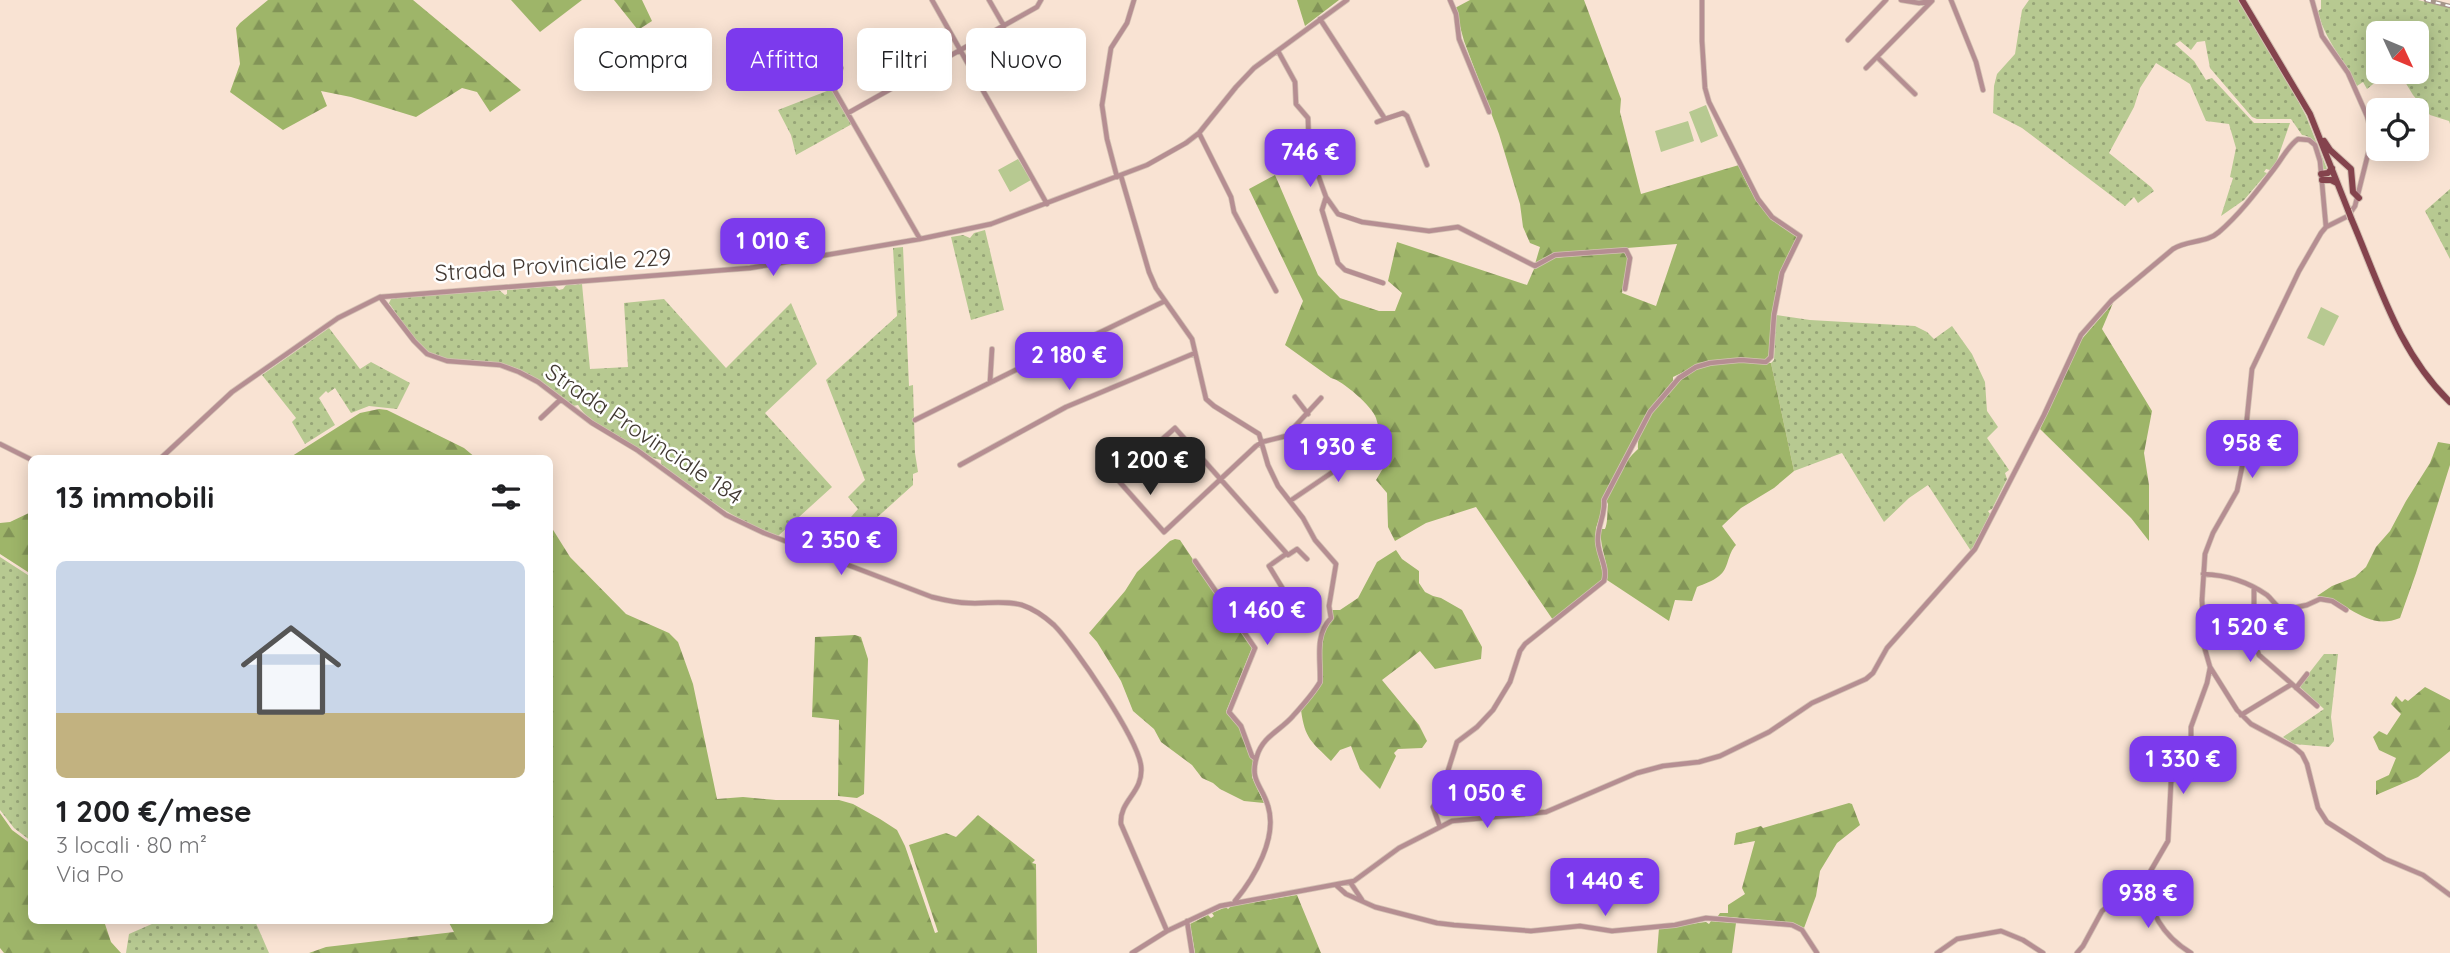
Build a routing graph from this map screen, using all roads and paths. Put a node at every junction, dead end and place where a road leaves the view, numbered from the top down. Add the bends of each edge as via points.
1 (932, 0) edge
2 (989, 0) edge
3 (1134, 0) edge
4 (1345, 0) edge
5 (1450, 0) edge
6 (1702, 0) edge
7 (1886, 0) edge
8 (1901, 0) edge
9 (1933, 0) edge
10 (1951, 0) edge
11 (2242, 0) edge
12 (2312, 0) edge
13 (1041, 1) edge
14 (1320, 19) junction
15 (1004, 26) junction
16 (1848, 40) dead end
17 (960, 51) junction
18 (1278, 51) junction
19 (1877, 57) junction
20 (1867, 68) dead end
21 (1983, 90) dead end
22 (835, 91) edge
23 (1915, 94) dead end
24 (848, 113) junction
25 (1489, 113) dead end
26 (1385, 118) junction
27 (1377, 121) dead end
28 (2317, 130) junction
29 (1199, 132) junction
30 (1427, 165) dead end
31 (2351, 169) junction
32 (2333, 172) junction
33 (1119, 177) junction
34 (2322, 177) junction
35 (2338, 184) junction
36 (1326, 197) junction
37 (2359, 198) junction
38 (1046, 204) junction
39 (2326, 227) junction
40 (920, 239) junction
41 (1383, 283) dead end
42 (1625, 289) dead end
43 (1276, 291) dead end
44 (380, 297) junction
45 (1165, 301) junction
46 (992, 349) dead end
47 (1195, 353) junction
48 (990, 383) junction
49 (1295, 397) dead end
50 (1321, 398) dead end
51 (560, 400) junction
52 (2450, 402) edge
53 (1308, 414) junction
54 (541, 418) dead end
55 (915, 420) dead end
56 (1262, 442) junction
57 (0, 444) edge
58 (1371, 446) dead end
59 (164, 455) edge
60 (28, 458) edge
61 (960, 465) dead end
62 (1220, 479) junction
63 (1290, 501) junction
64 (1286, 554) junction
65 (1307, 559) dead end
66 (1195, 561) dead end
67 (2203, 574) junction
68 (2255, 589) junction
69 (2346, 610) dead end
70 (1303, 622) dead end
71 (2210, 667) junction
72 (2307, 674) dead end
73 (2294, 686) junction
74 (2317, 706) dead end
75 (2241, 715) junction
76 (1256, 759) junction
77 (1440, 827) junction
78 (2143, 879) junction
79 (1350, 882) junction
80 (1336, 885) junction
81 (2450, 895) edge
82 (1233, 902) junction
83 (1365, 902) junction
84 (1187, 921) junction
85 (1167, 931) junction
86 (1132, 953) edge
87 (1192, 953) edge
88 (1816, 953) edge
89 (1937, 953) edge
90 (2043, 953) edge
91 (2077, 953) edge
92 (2191, 953) edge

1 - 17 street
2 - 15 street
3 - 33 street via 1127,23 1111,48 1102,105
4 - 14 street, Strada Provinciale 229
5 - 25 street via 1459,39
6 - 77 street via 1709,102 1758,199 1772,217 1800,236 1782,273 1772,357 1766,362 1730,361 1696,367 1679,378 1650,412 1604,500 1597,541 1604,581 1525,644 1493,710 1457,742 1433,807
7 - 16 street
8 - 9 street
9 - 19 street
10 - 21 street
11 - 28 main road
12 - 37 street via 2322,36 2348,73 2369,121 2370,146
13 - 15 street
14 - 18 street, Strada Provinciale 229
14 - 26 street
15 - 17 street
17 - 24 street
17 - 38 street
18 - 29 street, Strada Provinciale 229 via 1245,77
18 - 36 street via 1294,82 1296,104 1308,118 1309,150
19 - 20 street
19 - 23 street
22 - 24 street
24 - 40 street
26 - 27 street
26 - 30 street via 1405,114
28 - 31 main road
28 - 32 main road
29 - 33 street, Strada Provinciale 229 via 1155,162
29 - 43 street
31 - 32 main road via 2340,165
31 - 37 main road via 2353,192
32 - 34 main road
32 - 35 main road
33 - 38 street, Strada Provinciale 229
33 - 45 street via 1149,272
34 - 35 main road
34 - 39 street
34 - 77 street via 2315,145 2306,138 2298,139 2220,231 2172,249 2105,306 2077,341 1972,552 1887,648 1870,676 1710,759 1637,774 1546,813 1458,820
35 - 52 main road, bridge via 2406,347
36 - 41 street via 1322,210 1340,267
36 - 42 street via 1338,214 1362,222 1429,231 1458,227 1535,266 1555,255 1626,250 1630,258
37 - 39 street via 2348,216
38 - 40 street, Strada Provinciale 229 via 991,224
39 - 67 street via 2299,271 2252,369 2237,491 2207,546
40 - 44 street, Strada Provinciale 229 via 750,268
44 - 51 street, Strada Provinciale 184 via 427,354 447,361 500,365 529,377
44 - 59 street, Strada Provinciale 229 via 332,322 232,392
45 - 47 street via 1189,332
45 - 48 street
46 - 48 street
47 - 56 street via 1206,399 1255,431
47 - 61 street via 1066,407
48 - 55 street
49 - 53 street
50 - 53 street
51 - 54 street
51 - 85 street, Strada Provinciale 184 via 718,510 764,533 932,597 1010,602 1043,615 1111,706 1138,755 1140,782 1124,806 1121,824
53 - 56 street via 1286,436
56 - 62 street
56 - 63 street via 1270,473
57 - 60 street
58 - 63 street
62 - 62 street via 1175,428 1117,479 1164,532
62 - 64 street
63 - 76 street via 1315,540 1336,562 1331,614 1318,647 1320,682 1293,716 1269,734
64 - 65 street via 1297,549
64 - 70 street via 1269,566
66 - 76 street via 1255,648 1229,712
67 - 68 street via 2232,576
67 - 71 street via 2203,636
68 - 69 street via 2283,610 2317,599
68 - 73 street via 2255,646 2262,659
71 - 75 street
71 - 78 street via 2191,727 2190,752 2171,782 2168,841
72 - 73 street
73 - 74 street
73 - 75 street
75 - 81 street via 2302,754 2318,808 2331,827 2423,875
76 - 82 street via 1253,773 1269,811 1267,844 1249,885
77 - 79 street
78 - 91 street via 2107,905
78 - 92 street via 2152,913
79 - 80 street
79 - 83 street
80 - 82 street
80 - 83 street
82 - 84 street
83 - 88 street via 1437,923 1531,931 1580,926 1612,931 1706,918 1792,925 1802,930
84 - 85 street
84 - 87 street
85 - 86 street
89 - 90 street via 1957,939 2001,932

